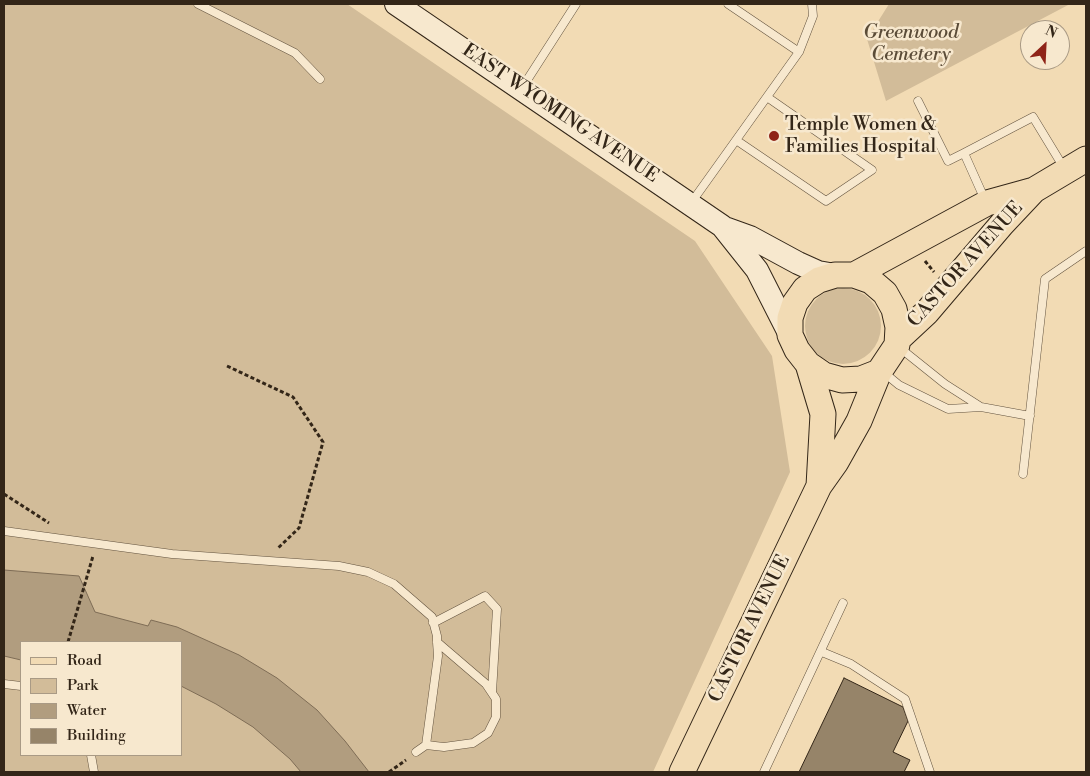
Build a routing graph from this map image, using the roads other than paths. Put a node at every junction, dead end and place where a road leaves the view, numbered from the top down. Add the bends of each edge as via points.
1 (198, 4) edge
2 (396, 4) edge
3 (576, 4) edge
4 (728, 4) edge
5 (812, 4) edge
6 (799, 52) junction
7 (320, 80) dead end
8 (522, 88) junction
9 (767, 97) junction
10 (918, 101) dead end
11 (736, 140) junction
12 (964, 153) junction
13 (1076, 165) edge
14 (691, 203) junction
15 (995, 213) junction
16 (722, 226) junction
17 (1086, 250) edge
18 (844, 275) junction
19 (790, 335) junction
20 (898, 342) junction
21 (808, 364) junction
22 (880, 371) junction
23 (981, 407) junction
24 (1030, 416) junction
25 (1023, 474) dead end
26 (819, 486) junction
27 (4, 531) edge
28 (843, 603) dead end
29 (434, 623) junction
30 (437, 642) junction
31 (822, 652) junction
32 (4, 684) edge
33 (20, 686) edge
34 (492, 692) junction
35 (426, 744) junction
36 (416, 752) road end
37 (90, 756) edge
38 (685, 771) edge
39 (94, 772) edge
40 (764, 772) edge
41 (930, 772) edge

1 - 7 lane via 295,53
2 - 8 street, EAST WYOMING AVENUE
3 - 8 lane
4 - 6 lane
5 - 6 lane via 813,16
6 - 9 lane
8 - 14 street, EAST WYOMING AVENUE
9 - 11 lane
9 - 11 lane via 872,170 826,201
10 - 12 lane via 948,161
11 - 14 lane
12 - 13 lane via 1033,117
12 - 15 lane
13 - 15 main road, CASTOR AVENUE
14 - 16 street, EAST WYOMING AVENUE
15 - 18 main road, CASTOR AVENUE
15 - 20 main road, CASTOR AVENUE via 927,312
16 - 18 street, EAST WYOMING AVENUE via 818,272
16 - 19 street, EAST WYOMING AVENUE via 757,270
17 - 24 lane via 1045,279
18 - 19 main road via 819,280 805,289 795,302 790,318
18 - 20 main road via 871,281 885,293 894,309
19 - 21 main road
20 - 22 main road
20 - 23 lane via 945,384
21 - 22 main road via 824,375 842,380 861,379
21 - 26 main road, CASTOR AVENUE via 823,414
22 - 23 lane via 899,385 948,409
22 - 26 main road, CASTOR AVENUE via 859,421
23 - 24 lane
24 - 25 lane
26 - 38 main road, CASTOR AVENUE
27 - 29 lane via 172,554 338,566 368,572 394,584 432,617
28 - 31 lane
29 - 30 lane
29 - 34 lane via 485,596 497,609
30 - 34 lane
30 - 35 lane
31 - 40 lane
31 - 41 lane via 851,664 905,699
32 - 33 lane
34 - 35 lane via 496,699 496,716 488,733 472,743 444,747
35 - 36 lane
37 - 39 lane

